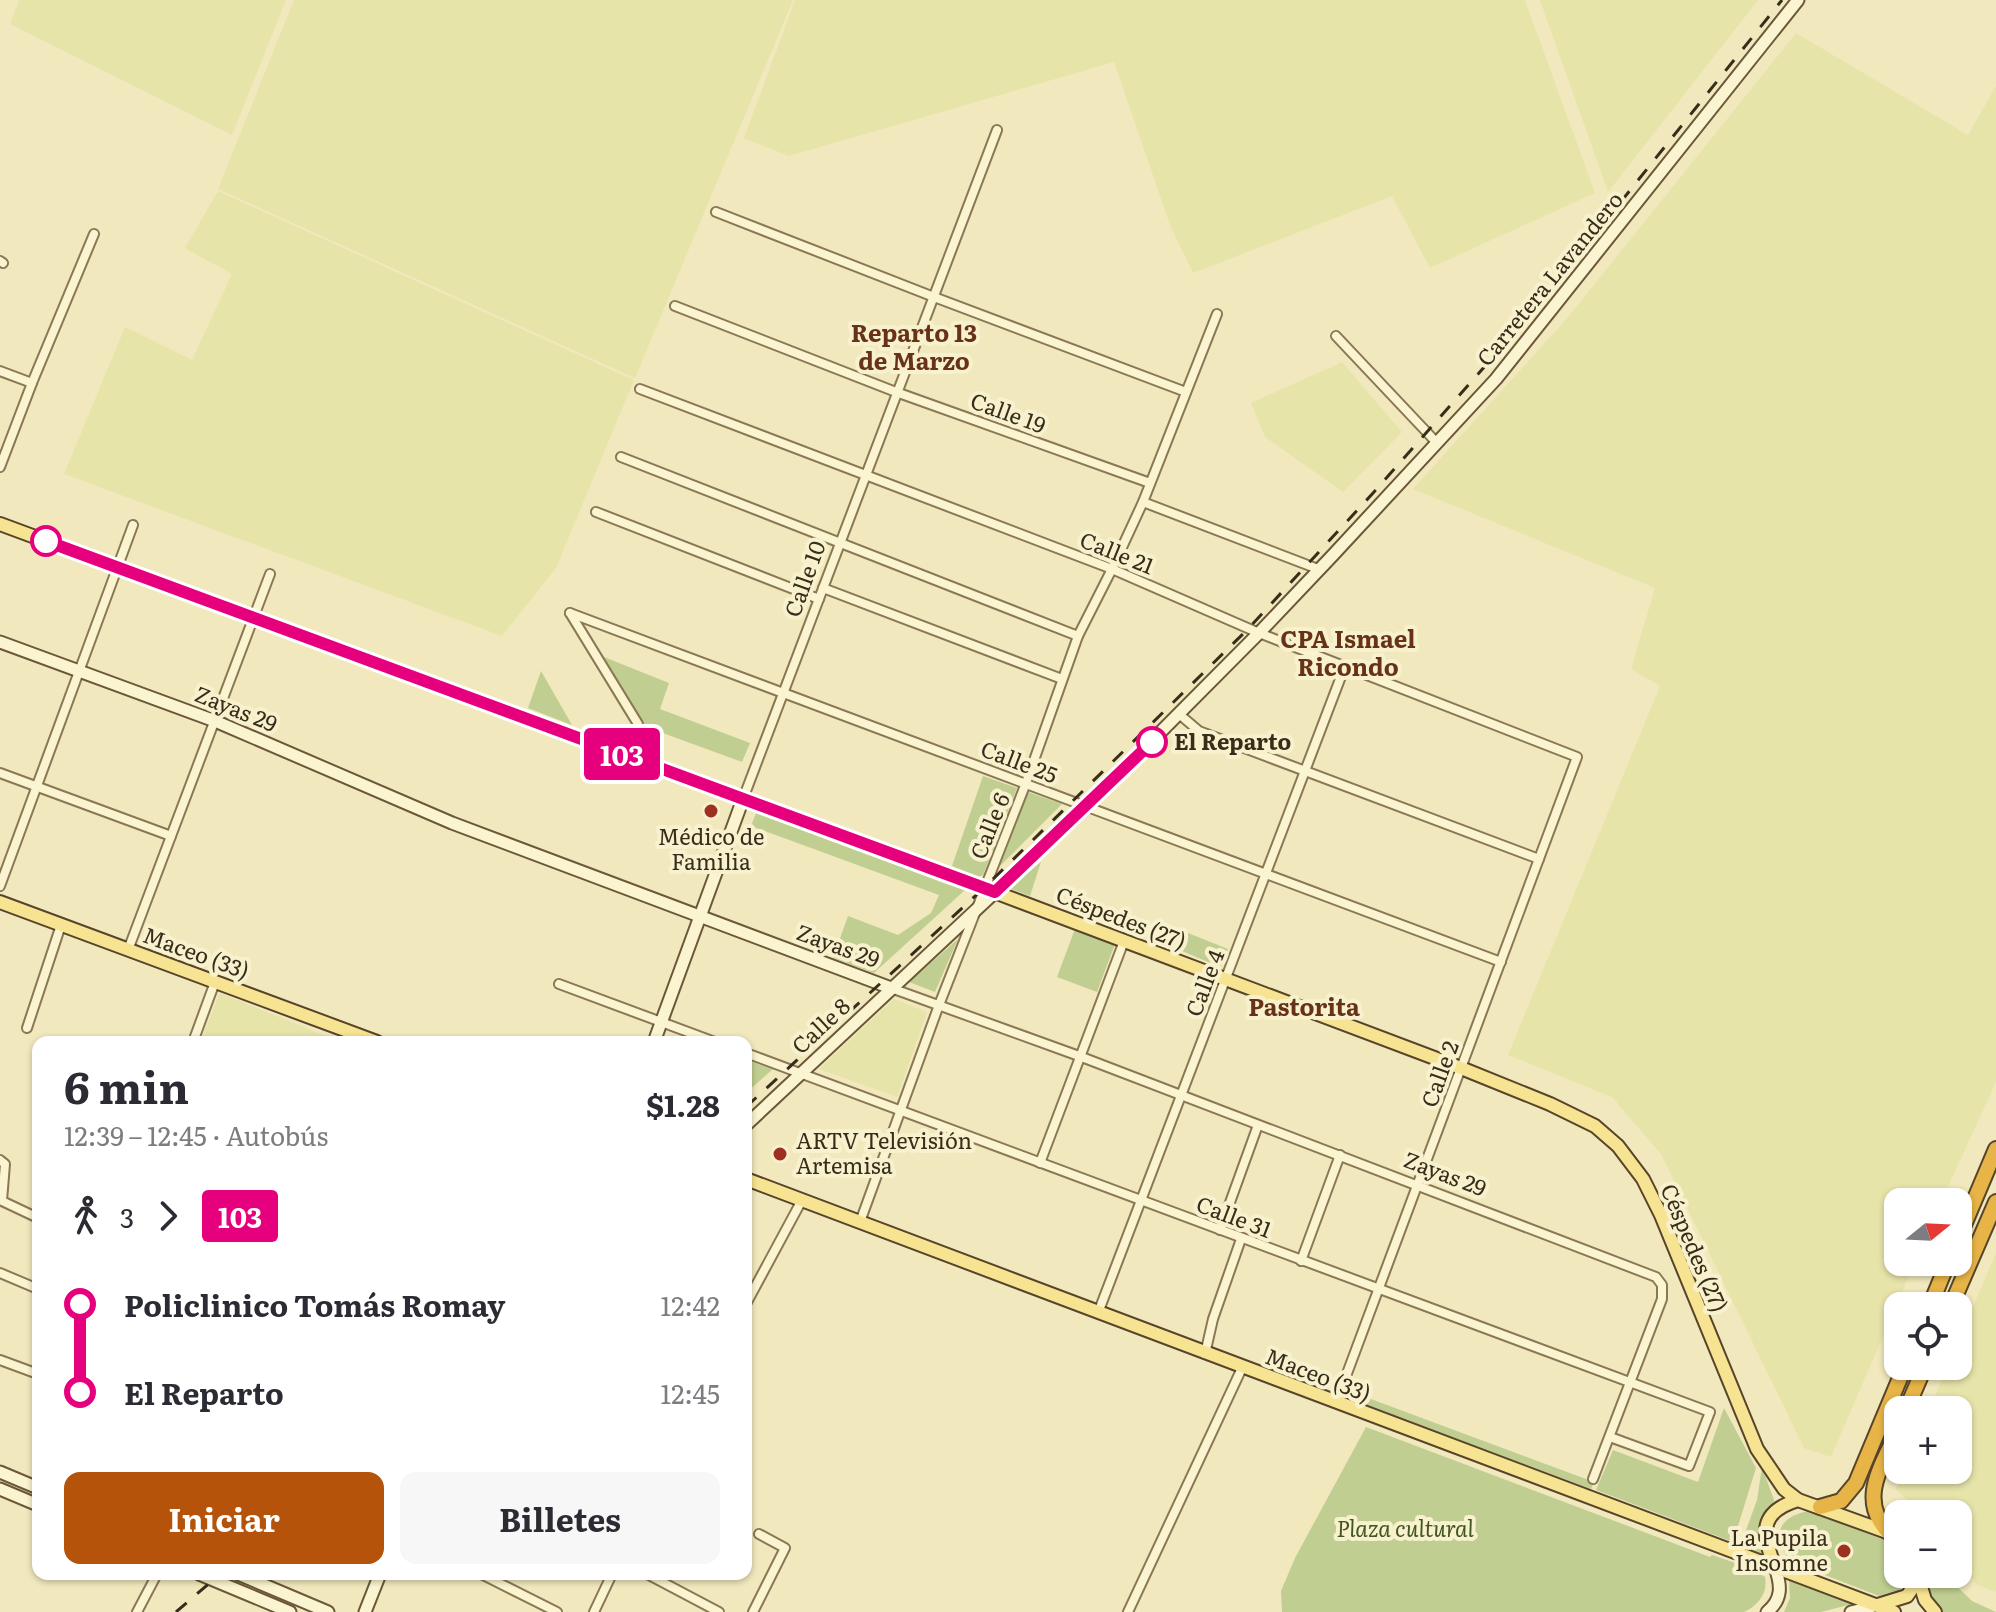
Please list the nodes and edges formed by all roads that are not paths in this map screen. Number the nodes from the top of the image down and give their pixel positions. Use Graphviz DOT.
graph roads {
  1 [pos="1798,0"];
  2 [pos="997,130"];
  3 [pos="716,212"];
  4 [pos="94,234"];
  5 [pos="934,297"];
  6 [pos="675,306"];
  7 [pos="1217,314"];
  8 [pos="1336,336"];
  9 [pos="0,371"];
  10 [pos="32,383"];
  11 [pos="640,389"];
  12 [pos="896,392"];
  13 [pos="1186,392"];
  14 [pos="1437,443"];
  15 [pos="621,457"];
  16 [pos="0,467"];
  17 [pos="865,474"];
  18 [pos="1150,483"];
  19 [pos="1143,502"];
  20 [pos="596,512"];
  21 [pos="0,524"];
  22 [pos="133,525"];
  23 [pos="840,543"];
  24 [pos="119,568"];
  25 [pos="1112,569"];
  26 [pos="1318,569"];
  27 [pos="270,574"];
  28 [pos="823,588"];
  29 [pos="819,599"];
  30 [pos="254,618"];
  31 [pos="1259,633"];
  32 [pos="1078,636"];
  33 [pos="0,642"];
  34 [pos="1345,666"];
  35 [pos="80,672"];
  36 [pos="1062,679"];
  37 [pos="783,694"];
  38 [pos="1179,714"];
  39 [pos="215,721"];
  40 [pos="627,756"];
  41 [pos="1577,757"];
  42 [pos="1305,772"];
  43 [pos="0,773"];
  44 [pos="1026,783"];
  45 [pos="37,787"];
  46 [pos="743,799"];
  47 [pos="1085,808"];
  48 [pos="171,836"];
  49 [pos="1539,859"];
  50 [pos="1266,875"];
  51 [pos="0,886"];
  52 [pos="989,890"];
  53 [pos="0,902"];
  54 [pos="977,909"];
  55 [pos="700,916"];
  56 [pos="61,925"];
  57 [pos="1124,941"];
  58 [pos="128,950"];
  59 [pos="1501,962"];
  60 [pos="1226,979"];
  61 [pos="215,982"];
  62 [pos="559,984"];
  63 [pos="891,988"];
  64 [pos="939,1005"];
  65 [pos="661,1023"];
  66 [pos="27,1028"];
  67 [pos="195,1036"];
  68 [pos="351,1036"];
  69 [pos="656,1036"];
  70 [pos="698,1036"];
  71 [pos="752,1055"];
  72 [pos="1079,1056"];
  73 [pos="1461,1068"];
  74 [pos="802,1072"];
  75 [pos="1181,1095"];
  76 [pos="902,1111"];
  77 [pos="752,1119"];
  78 [pos="1258,1125"];
  79 [pos="1996,1149"];
  80 [pos="1340,1155"];
  81 [pos="0,1160"];
  82 [pos="1040,1163"];
  83 [pos="752,1181"];
  84 [pos="1417,1185"];
  85 [pos="802,1200"];
  86 [pos="1141,1201"];
  87 [pos="1996,1202"];
  88 [pos="1972,1206"];
  89 [pos="32,1215"];
  90 [pos="860,1222"];
  91 [pos="1220,1230"];
  92 [pos="1241,1239"];
  93 [pos="1301,1261"];
  94 [pos="0,1273"];
  95 [pos="32,1286"];
  96 [pos="1378,1290"];
  97 [pos="1957,1292"];
  98 [pos="752,1293"];
  99 [pos="1098,1313"];
  100 [pos="1205,1354"];
  101 [pos="0,1360"];
  102 [pos="1242,1368"];
  103 [pos="32,1372"];
  104 [pos="1899,1380"];
  105 [pos="1631,1384"];
  106 [pos="1336,1403"];
  107 [pos="1610,1437"];
  108 [pos="1884,1465"];
  109 [pos="0,1472"];
  110 [pos="1593,1479"];
  111 [pos="32,1485"];
  112 [pos="0,1489"];
  113 [pos="1798,1500"];
  114 [pos="32,1502"];
  115 [pos="1820,1507"];
  116 [pos="1884,1524"];
  117 [pos="1884,1531"];
  118 [pos="759,1534"];
  119 [pos="1775,1567"];
  120 [pos="154,1580"];
  121 [pos="213,1580"];
  122 [pos="252,1580"];
  123 [pos="378,1580"];
  124 [pos="493,1580"];
  125 [pos="609,1580"];
  126 [pos="658,1580"];
  127 [pos="1912,1588"];
  128 [pos="1921,1588"];
  129 [pos="1878,1605"];
  130 [pos="137,1612"];
  131 [pos="290,1612"];
  132 [pos="328,1612"];
  133 [pos="365,1612"];
  134 [pos="557,1612"];
  135 [pos="594,1612"];
  136 [pos="719,1612"];
  137 [pos="753,1612"];
  138 [pos="1128,1612"];
  139 [pos="1767,1612"];
  140 [pos="1851,1612"];
  141 [pos="1894,1612"];
  142 [pos="1935,1612"];
  1 -- 14 [label="street, Carretera Lavandero"];
  2 -- 5 [label="street, Calle 10"];
  3 -- 5 [label="street"];
  4 -- 10 [label="street"];
  5 -- 12 [label="street, Calle 10"];
  5 -- 13 [label="street"];
  6 -- 12 [label="street, Calle 19"];
  7 -- 13 [label="street, Calle 6"];
  8 -- 14 [label="street"];
  9 -- 10 [label="street"];
  10 -- 16 [label="street"];
  11 -- 17 [label="street, Calle 21"];
  12 -- 17 [label="street, Calle 10"];
  12 -- 18 [label="street, Calle 19"];
  13 -- 18 [label="street, Calle 6"];
  14 -- 26 [label="street, Carretera Lavandero"];
  15 -- 23 [label="street"];
  17 -- 23 [label="street, Calle 10"];
  17 -- 25 [label="street, Calle 21"];
  18 -- 19 [label="street, Calle 6"];
  19 -- 25 [label="street, Calle 6"];
  19 -- 26 [label="street"];
  20 -- 29 [label="street"];
  21 -- 24 [label="main road, Céspedes (27)"];
  22 -- 24 [label="street"];
  23 -- 28 [label="street, Calle 10"];
  23 -- 32 [label="street"];
  24 -- 30 [label="main road, Céspedes (27)"];
  24 -- 35 [label="street"];
  25 -- 31 [label="street, Calle 21"];
  25 -- 32 [label="street, Calle 6"];
  26 -- 31 [label="street, Carretera Lavandero"];
  27 -- 30 [label="street"];
  28 -- 29 [label="street, Calle 10"];
  28 -- 36 [label="street"];
  29 -- 37 [label="street, Calle 10"];
  30 -- 39 [label="street"];
  30 -- 40 [label="main road, Céspedes (27)"];
  31 -- 34 [label="street, Calle 21"];
  31 -- 38 [label="street, Carretera Lavandero"];
  32 -- 36 [label="street, Calle 6"];
  33 -- 35 [label="street, Zayas 29"];
  34 -- 41 [label="street, Calle 21"];
  34 -- 42 [label="street, Calle 4"];
  35 -- 39 [label="street, Zayas 29"];
  35 -- 45 [label="street"];
  36 -- 44 [label="street, Calle 6"];
  37 -- 40 [label="street, Calle 25"];
  37 -- 44 [label="street, Calle 25"];
  37 -- 46 [label="street, Calle 10"];
  38 -- 42 [label="street"];
  38 -- 47 [label="street, Calle 8"];
  39 -- 48 [label="street"];
  39 -- 55 [label="street, Zayas 29"];
  40 -- 46 [label="main road, Céspedes (27)"];
  41 -- 49 [label="street, Calle 2"];
  42 -- 49 [label="street"];
  42 -- 50 [label="street, Calle 4"];
  43 -- 45 [label="street"];
  44 -- 47 [label="street, Calle 25"];
  44 -- 52 [label="street, Calle 6"];
  45 -- 48 [label="street"];
  45 -- 51 [label="street"];
  46 -- 52 [label="main road, Céspedes (27)"];
  46 -- 55 [label="street, Calle 10"];
  47 -- 50 [label="street, Calle 25"];
  47 -- 52 [label="street, Calle 8"];
  48 -- 58 [label="street"];
  49 -- 59 [label="street, Calle 2"];
  50 -- 59 [label="street, Calle 25"];
  50 -- 60 [label="street, Calle 4"];
  52 -- 54 [label="street, Calle 8"];
  52 -- 57 [label="main road, Céspedes (27)"];
  53 -- 56 [label="main road, Maceo (33)"];
  54 -- 63 [label="street, Calle 8"];
  54 -- 64 [label="street"];
  55 -- 63 [label="street, Zayas 29"];
  55 -- 65 [label="street, Calle 10"];
  56 -- 58 [label="main road, Maceo (33)"];
  56 -- 66 [label="street"];
  57 -- 60 [label="main road, Céspedes (27)"];
  57 -- 72 [label="street"];
  58 -- 61 [label="main road, Maceo (33)"];
  59 -- 73 [label="street, Calle 2"];
  60 -- 73 [label="main road, Céspedes (27)"];
  60 -- 75 [label="street, Calle 4"];
  61 -- 67 [label="street"];
  61 -- 68 [label="main road, Maceo (33)"];
  62 -- 65 [label="street"];
  63 -- 64 [label="street, Zayas 29"];
  63 -- 74 [label="street, Calle 8"];
  64 -- 72 [label="street, Zayas 29"];
  64 -- 76 [label="street"];
  65 -- 69 [label="street, Calle 10"];
  65 -- 70 [label="street"];
  71 -- 74 [label="street, Calle 31"];
  72 -- 75 [label="street, Zayas 29"];
  72 -- 82 [label="street"];
  73 -- 84 [label="street, Calle 2"];
  73 -- 113 [label="main road, Céspedes (27)"];
  74 -- 76 [label="street, Calle 31"];
  74 -- 77 [label="street, Calle 8"];
  75 -- 78 [label="street, Zayas 29"];
  75 -- 86 [label="street, Calle 4"];
  76 -- 82 [label="street, Calle 31"];
  76 -- 90 [label="street"];
  78 -- 80 [label="street, Zayas 29"];
  78 -- 91 [label="street"];
  79 -- 88 [label="highway"];
  80 -- 84 [label="street, Zayas 29"];
  80 -- 93 [label="street"];
  81 -- 89 [label="street"];
  82 -- 86 [label="street, Calle 31"];
  83 -- 85 [label="main road, Maceo (33)"];
  84 -- 96 [label="street, Calle 2"];
  84 -- 105 [label="street, Zayas 29"];
  85 -- 90 [label="main road, Maceo (33)"];
  85 -- 98 [label="street"];
  86 -- 91 [label="street, Calle 31"];
  86 -- 99 [label="street, Calle 4"];
  87 -- 97 [label="highway"];
  90 -- 99 [label="main road, Maceo (33)"];
  91 -- 92 [label="street, Calle 31"];
  92 -- 93 [label="street, Calle 31"];
  92 -- 100 [label="street"];
  93 -- 96 [label="street, Calle 31"];
  94 -- 95 [label="street"];
  96 -- 105 [label="street, Calle 31"];
  96 -- 106 [label="street, Calle 2"];
  99 -- 100 [label="main road, Maceo (33)"];
  100 -- 102 [label="main road, Maceo (33)"];
  101 -- 103 [label="street"];
  102 -- 106 [label="main road, Maceo (33)"];
  102 -- 138 [label="street"];
  104 -- 115 [label="highway"];
  105 -- 107 [label="street"];
  105 -- 107 [label="street, Calle 31"];
  106 -- 119 [label="main road, Maceo (33)"];
  107 -- 110 [label="street"];
  108 -- 116 [label="highway"];
  109 -- 111 [label="street"];
  112 -- 114 [label="street"];
  113 -- 115 [label="main road"];
  113 -- 119 [label="main road"];
  115 -- 117 [label="main road"];
  118 -- 137 [label="street"];
  119 -- 129 [label="main road, Maceo (33)"];
  119 -- 139 [label="street"];
  120 -- 130 [label="street"];
  121 -- 131 [label="street"];
  122 -- 132 [label="street"];
  123 -- 133 [label="street"];
  124 -- 134 [label="street"];
  125 -- 135 [label="street"];
  126 -- 136 [label="street"];
  127 -- 129 [label="main road"];
  128 -- 142 [label="main road"];
  129 -- 140 [label="street"];
  129 -- 141 [label="main road, Maceo (33)"];
}
